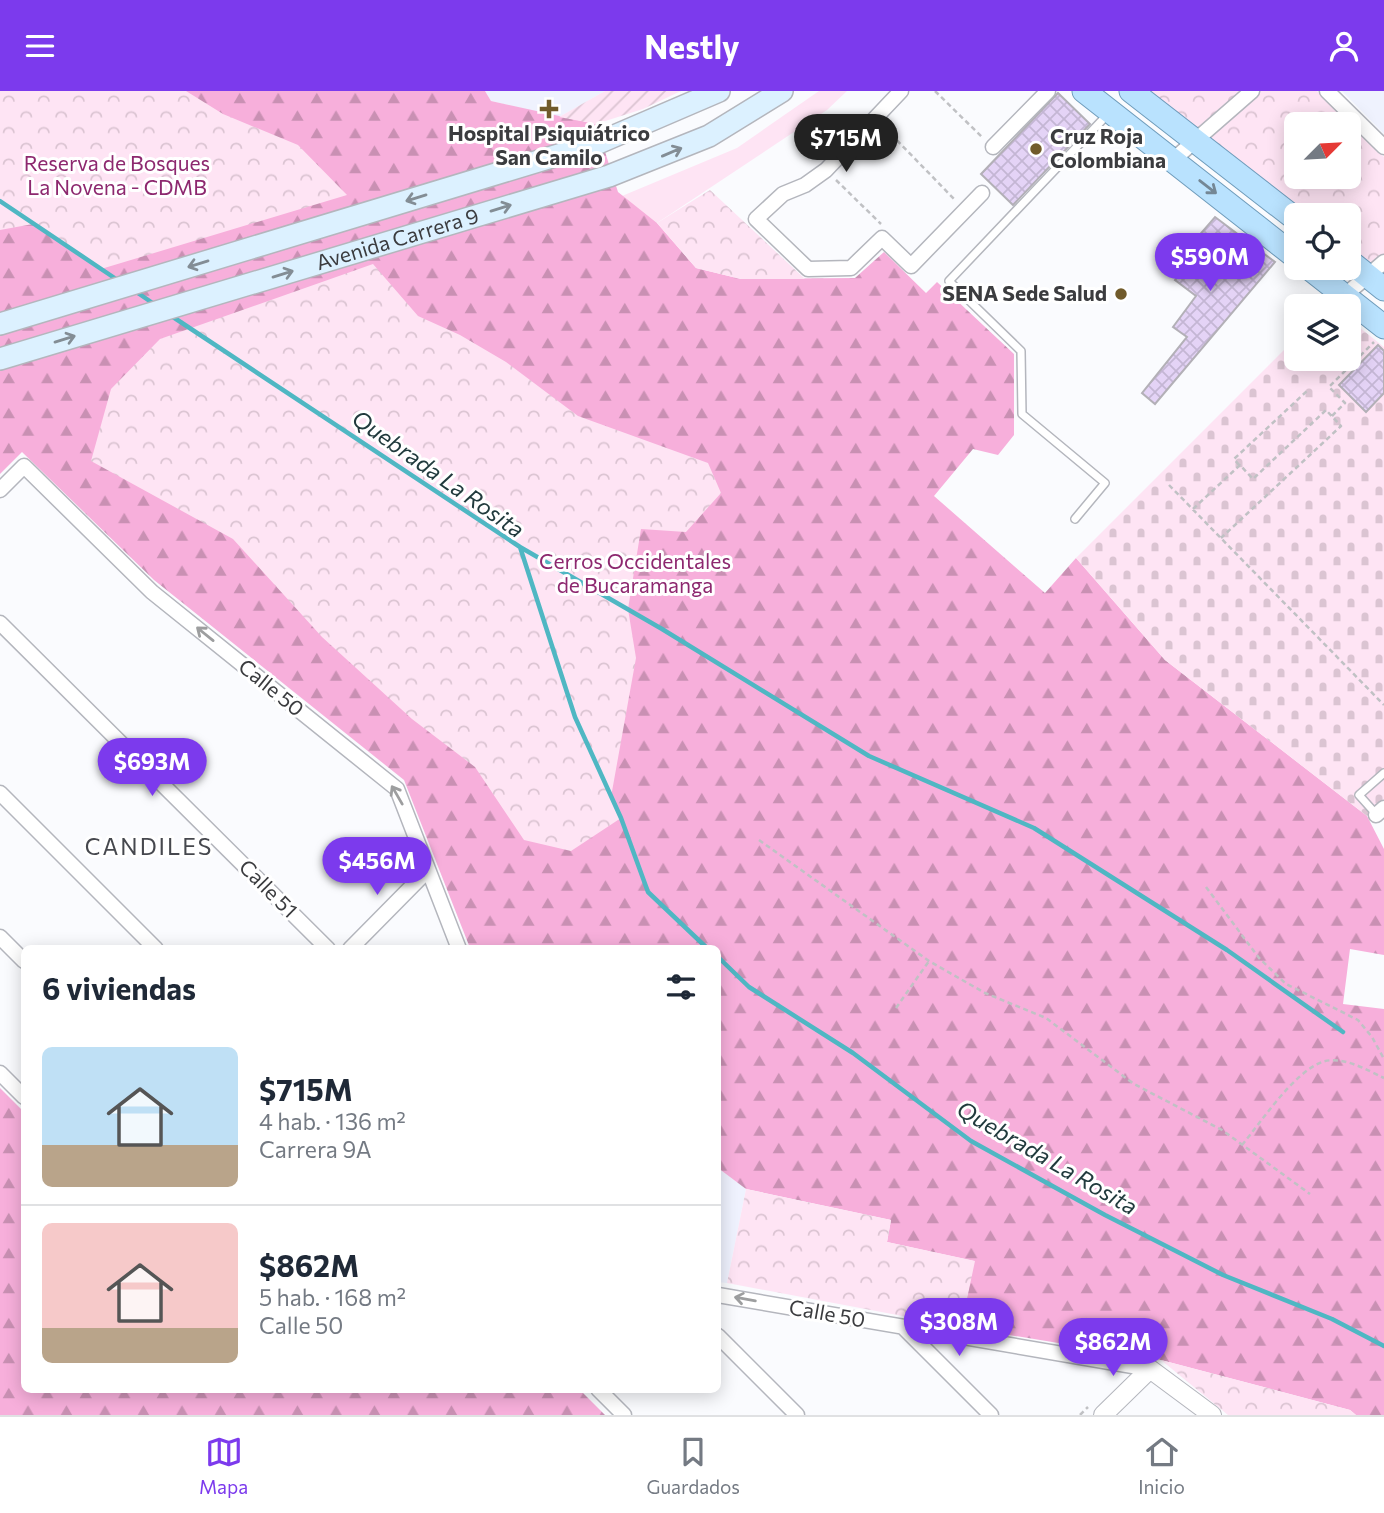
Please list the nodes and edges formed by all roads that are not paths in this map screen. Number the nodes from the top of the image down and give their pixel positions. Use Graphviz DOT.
graph roads {
  1 [pos="719,91"];
  2 [pos="782,91"];
  3 [pos="901,91"];
  4 [pos="1048,91"];
  5 [pos="1084,91"];
  6 [pos="1252,91"];
  7 [pos="1327,91"];
  8 [pos="1135,92"];
  9 [pos="1113,113"];
  10 [pos="1195,141"];
  11 [pos="993,147"];
  12 [pos="1384,147"];
  13 [pos="1173,160"];
  14 [pos="982,193"];
  15 [pos="1284,210"];
  16 [pos="1284,248"];
  17 [pos="1361,267"];
  18 [pos="1379,276"];
  19 [pos="1324,280"];
  20 [pos="1342,294"];
  21 [pos="1348,294"];
  22 [pos="1361,312"];
  23 [pos="0,324"];
  24 [pos="1382,332"];
  25 [pos="0,359"];
  26 [pos="0,491"];
  27 [pos="1075,519"];
  28 [pos="0,622"];
  29 [pos="1384,773"];
  30 [pos="0,793"];
  31 [pos="1380,811"];
  32 [pos="428,870"];
  33 [pos="0,937"];
  34 [pos="152,945"];
  35 [pos="324,945"];
  36 [pos="354,945"];
  37 [pos="457,945"];
  38 [pos="21,958"];
  39 [pos="0,1073"];
  40 [pos="21,1094"];
  41 [pos="721,1296"];
  42 [pos="903,1327"];
  43 [pos="721,1339"];
  44 [pos="1150,1369"];
  45 [pos="602,1393"];
  46 [pos="624,1415"];
  47 [pos="797,1415"];
  48 [pos="991,1415"];
  49 [pos="1103,1415"];
  50 [pos="1213,1415"];
  1 -- 23 [label="main road, Avenida Carrera 9, one-way"];
  25 -- 2 [label="main road, Avenida Carrera 9, one-way"];
  3 -- 14 [label="street"];
  4 -- 11 [label="street"];
  5 -- 9 [label="main road"];
  6 -- 10 [label="street"];
  7 -- 12 [label="street"];
  8 -- 9 [label="street"];
  8 -- 10 [label="main road"];
  9 -- 13 [label="main road"];
  9 -- 27 [label="lane"];
  10 -- 13 [label="street"];
  10 -- 15 [label="main road"];
  13 -- 16 [label="main road, one-way"];
  17 -- 18 [label="main road"];
  18 -- 21 [label="street"];
  19 -- 20 [label="main road"];
  22 -- 24 [label="main road"];
  32 -- 26 [label="street, Calle 50, one-way"];
  28 -- 35 [label="street, Calle 51"];
  29 -- 31 [label="lane"];
  30 -- 34 [label="street"];
  32 -- 36 [label="street"];
  32 -- 37 [label="street, Calle 50"];
  33 -- 38 [label="street"];
  39 -- 40 [label="street"];
  42 -- 41 [label="street, Calle 50, one-way"];
  42 -- 44 [label="street, Calle 50"];
  42 -- 48 [label="street"];
  43 -- 47 [label="street"];
  44 -- 49 [label="street"];
  44 -- 50 [label="street, Calle 50"];
  45 -- 46 [label="street"];
}
